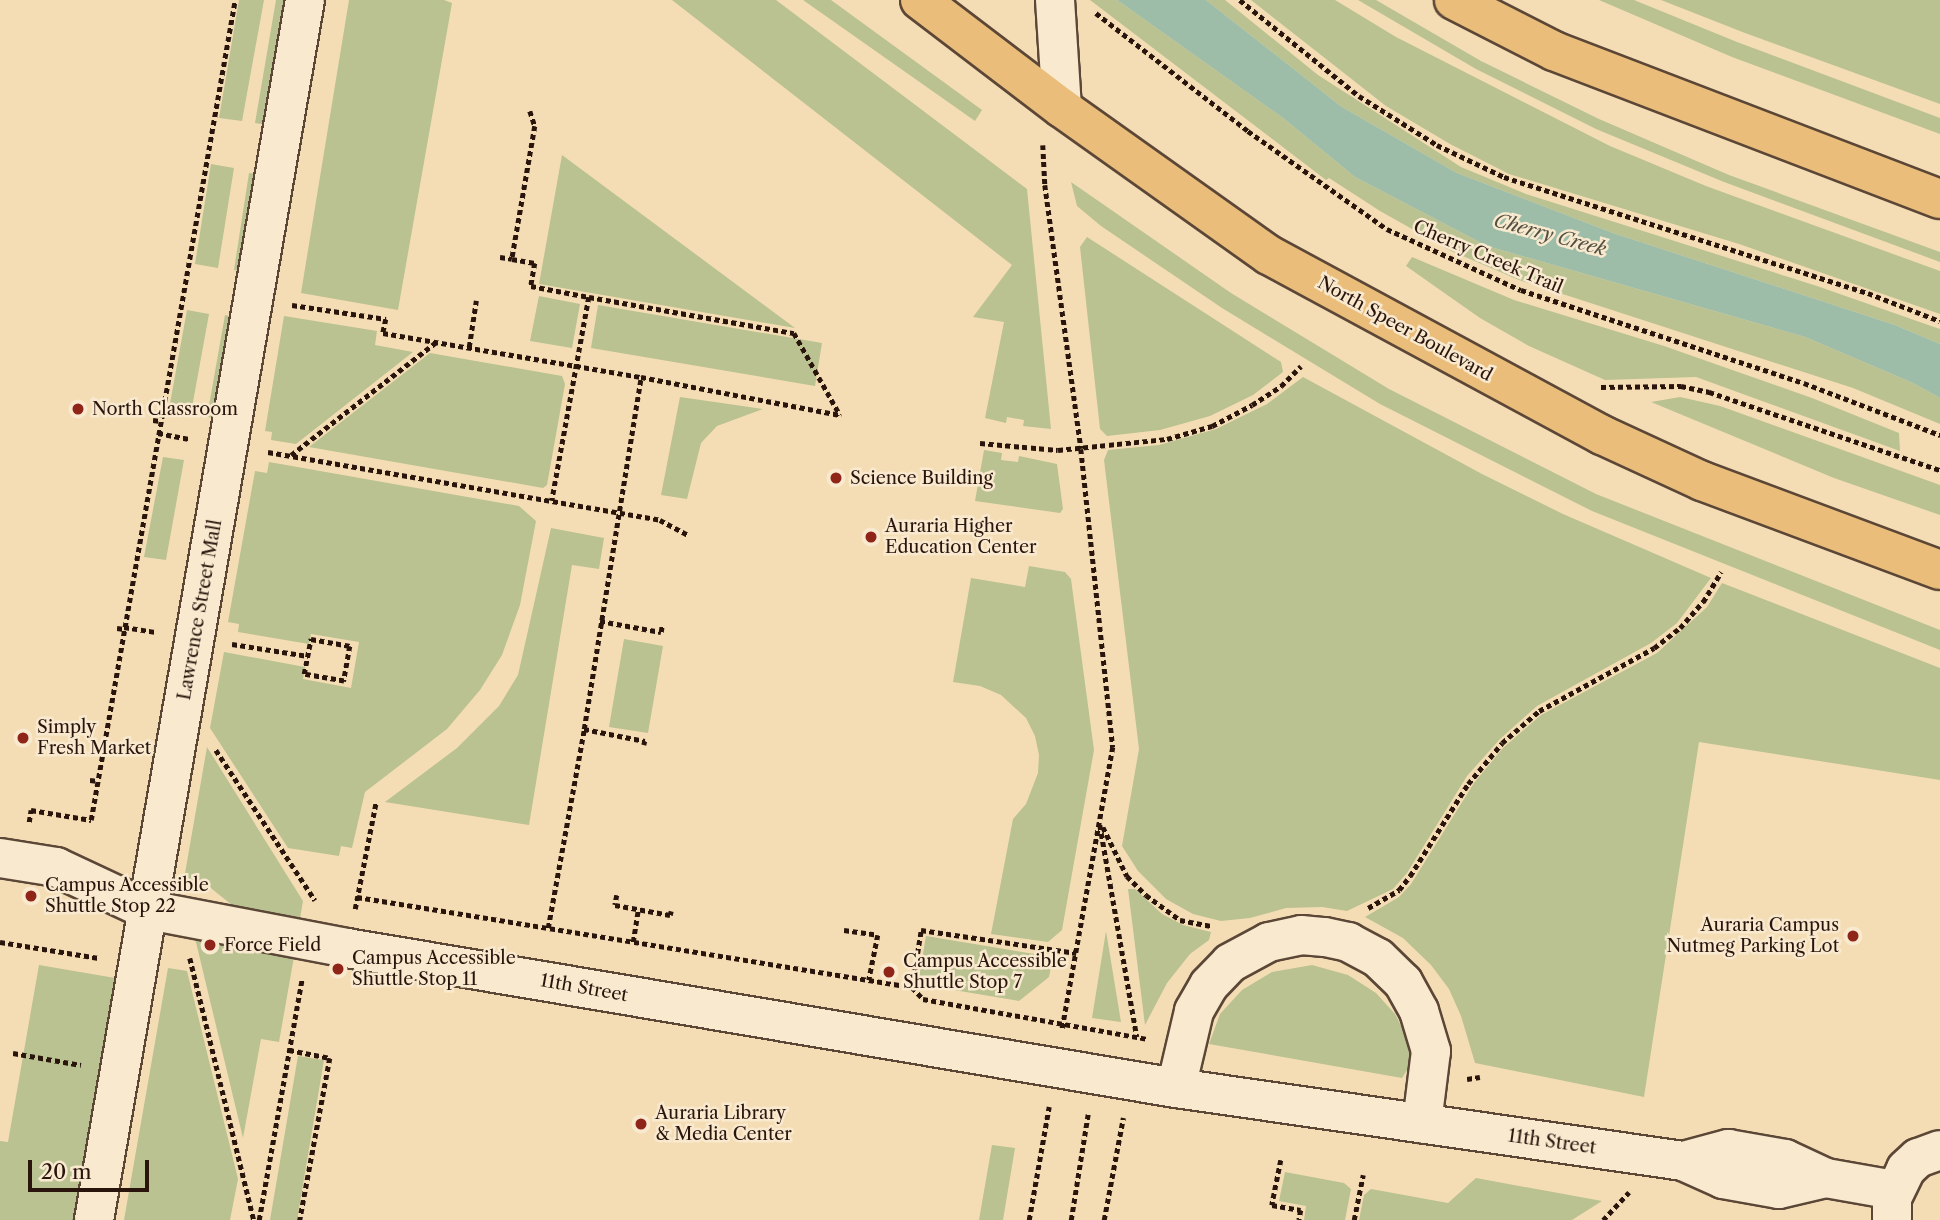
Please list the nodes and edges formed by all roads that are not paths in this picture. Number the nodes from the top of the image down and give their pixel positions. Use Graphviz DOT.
graph roads {
  1 [pos="305,0"];
  2 [pos="920,0"];
  3 [pos="1454,0"];
  4 [pos="1067,14"];
  5 [pos="1062,108"];
  6 [pos="1940,199"];
  7 [pos="1940,570"];
  8 [pos="26,862"];
  9 [pos="164,913"];
  10 [pos="1176,1088"];
  11 [pos="1422,1123"];
  12 [pos="1938,1140"];
  13 [pos="1893,1205"];
  14 [pos="94,1220"];
  1 -- 9 [label="street, Lawrence Street Mall"];
  2 -- 5 [label="main road, North Speer Boulevard"];
  3 -- 6 [label="main road"];
  4 -- 5 [label="street"];
  5 -- 7 [label="main road, North Speer Boulevard"];
  8 -- 9 [label="street, 11th Street"];
  9 -- 10 [label="street, 11th Street"];
  9 -- 14 [label="street, Lawrence Street Mall"];
  10 -- 11 [label="street, 11th Street"];
  10 -- 11 [label="street"];
  11 -- 13 [label="street, 11th Street"];
  12 -- 13 [label="street"];
}
